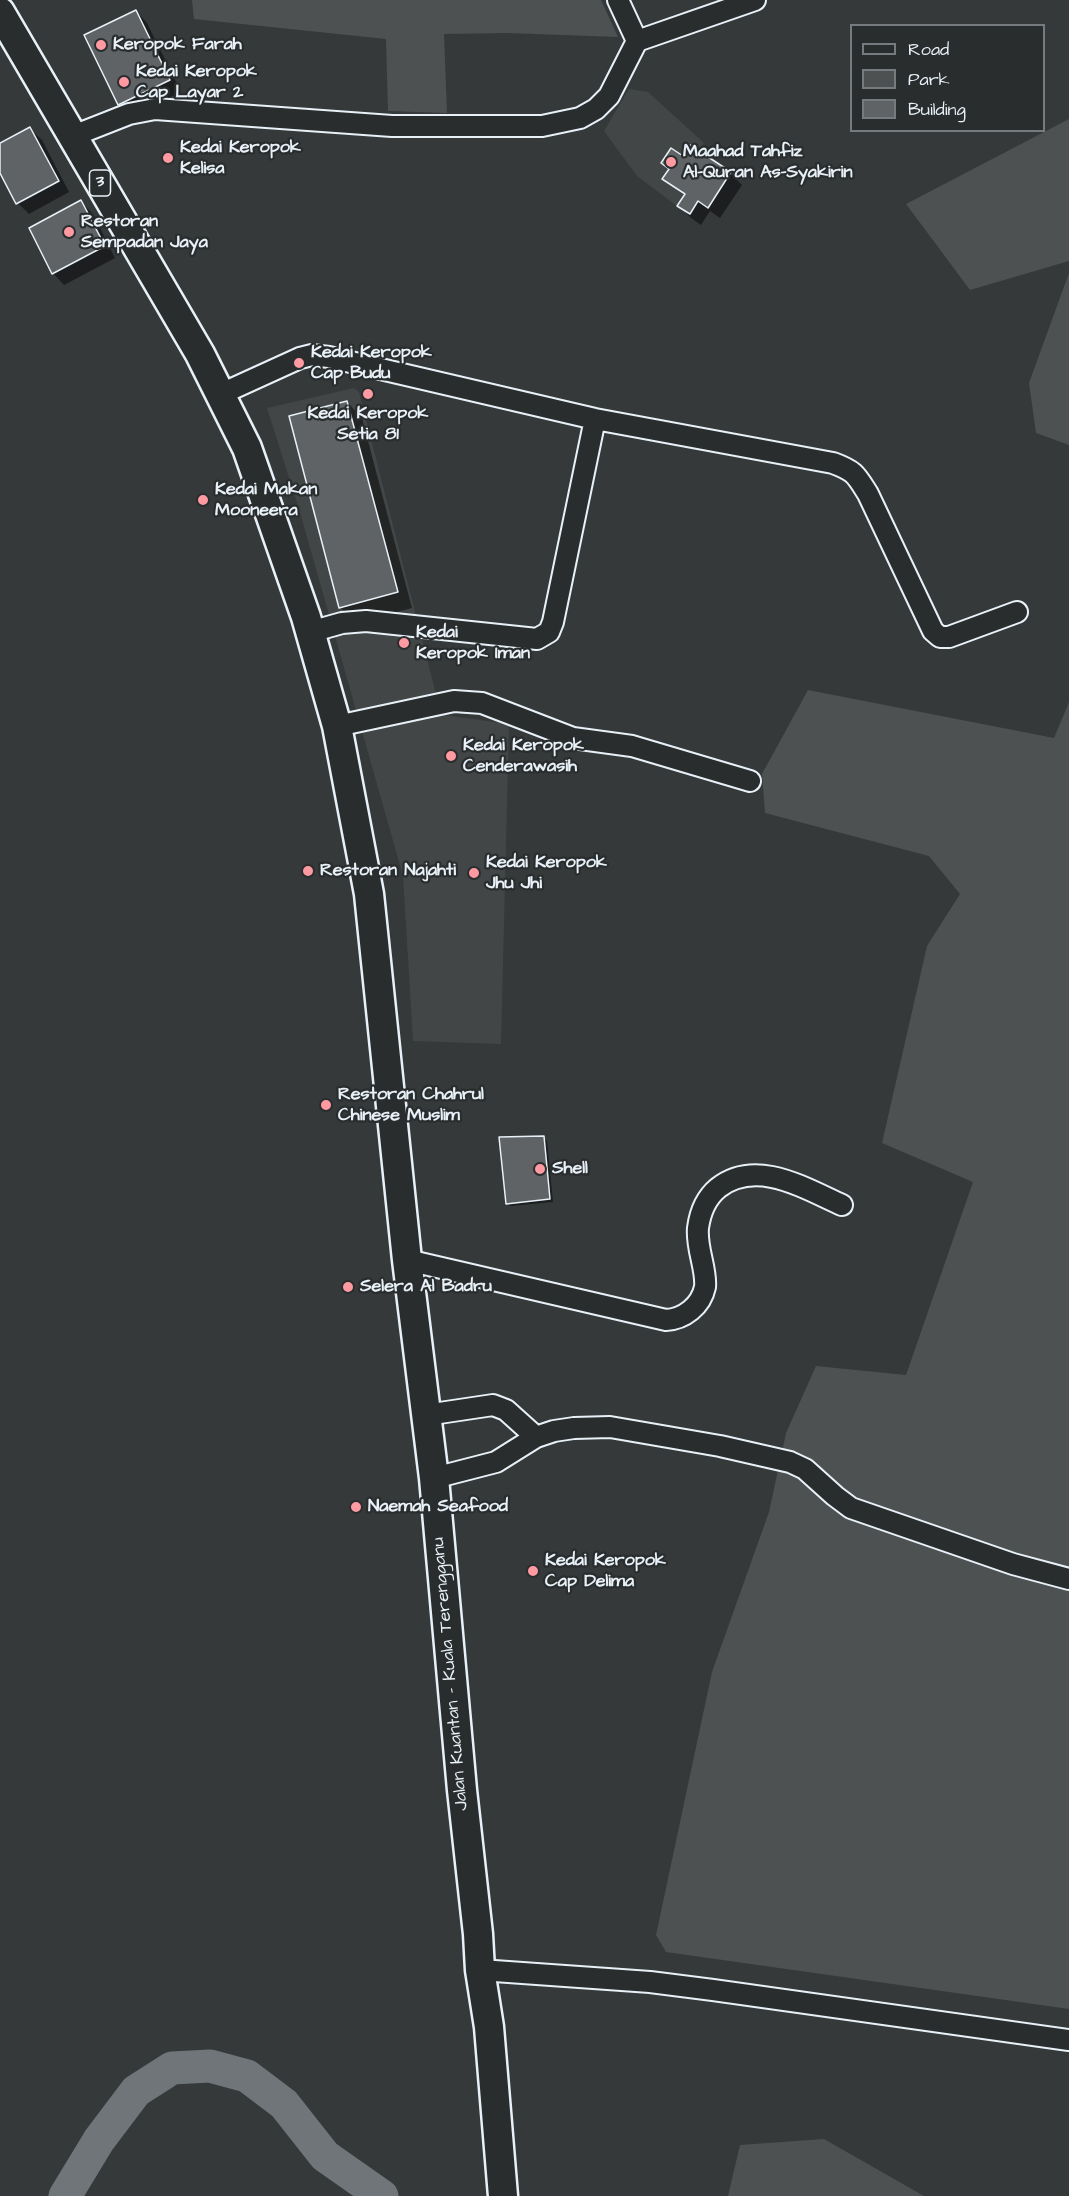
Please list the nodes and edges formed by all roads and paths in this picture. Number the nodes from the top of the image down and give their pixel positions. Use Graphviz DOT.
graph roads {
  1 [pos="618,0"];
  2 [pos="755,0"];
  3 [pos="0,12"];
  4 [pos="637,41"];
  5 [pos="73,136"];
  6 [pos="221,394"];
  7 [pos="595,419"];
  8 [pos="1017,612"];
  9 [pos="310,632"];
  10 [pos="337,726"];
  11 [pos="750,781"];
  12 [pos="842,1205"];
  13 [pos="407,1260"];
  14 [pos="426,1415"];
  15 [pos="536,1437"];
  16 [pos="434,1478"];
  17 [pos="1069,1579"];
  18 [pos="480,1970"];
  19 [pos="1069,2040"];
  20 [pos="503,2196"];
  1 -- 4 [label="street"];
  2 -- 4 [label="street"];
  3 -- 5 [label="highway, Jalan Kuantan - Kuala Terengganu / 3"];
  4 -- 5 [label="street"];
  5 -- 6 [label="highway, Jalan Kuantan - Kuala Terengganu / 3"];
  6 -- 7 [label="street"];
  6 -- 9 [label="highway, Jalan Kuantan - Kuala Terengganu / 3"];
  7 -- 8 [label="street"];
  7 -- 9 [label="street"];
  9 -- 10 [label="highway, Jalan Kuantan - Kuala Terengganu / 3"];
  10 -- 11 [label="street"];
  10 -- 13 [label="highway, Jalan Kuantan - Kuala Terengganu / 3"];
  12 -- 13 [label="street"];
  13 -- 14 [label="highway, Jalan Kuantan - Kuala Terengganu / 3"];
  14 -- 15 [label="street"];
  14 -- 16 [label="highway, Jalan Kuantan - Kuala Terengganu / 3"];
  15 -- 16 [label="street"];
  15 -- 17 [label="street"];
  16 -- 18 [label="highway, Jalan Kuantan - Kuala Terengganu / 3"];
  18 -- 19 [label="street"];
  18 -- 20 [label="highway, Jalan Kuantan - Kuala Terengganu / 3"];
}
